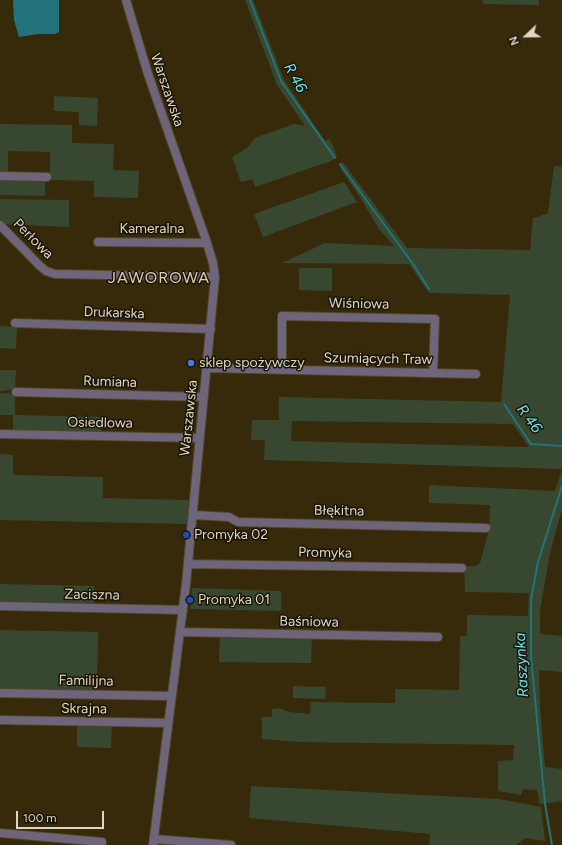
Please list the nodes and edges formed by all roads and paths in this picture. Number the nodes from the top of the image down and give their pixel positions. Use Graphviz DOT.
graph roads {
  1 [pos="126,0"];
  2 [pos="0,176"];
  3 [pos="47,177"];
  4 [pos="0,225"];
  5 [pos="98,242"];
  6 [pos="207,243"];
  7 [pos="216,276"];
  8 [pos="15,323"];
  9 [pos="211,329"];
  10 [pos="207,368"];
  11 [pos="282,370"];
  12 [pos="433,373"];
  13 [pos="476,374"];
  14 [pos="16,392"];
  15 [pos="204,398"];
  16 [pos="0,434"];
  17 [pos="200,438"];
  18 [pos="193,515"];
  19 [pos="486,528"];
  20 [pos="188,564"];
  21 [pos="462,568"];
  22 [pos="0,606"];
  23 [pos="183,610"];
  24 [pos="180,632"];
  25 [pos="438,637"];
  26 [pos="0,693"];
  27 [pos="171,696"];
  28 [pos="0,720"];
  29 [pos="168,723"];
  30 [pos="0,833"];
  31 [pos="102,842"];
  32 [pos="153,842"];
  33 [pos="231,845"];
  1 -- 6 [label="street, Warszawska"];
  2 -- 3 [label="street"];
  4 -- 7 [label="street, Perłowa"];
  5 -- 6 [label="street, Kameralna"];
  6 -- 7 [label="street, Warszawska"];
  7 -- 9 [label="street, Warszawska"];
  8 -- 9 [label="street, Drukarska"];
  9 -- 10 [label="street, Warszawska"];
  10 -- 11 [label="street, Szumiących Traw"];
  10 -- 15 [label="street, Warszawska"];
  11 -- 12 [label="street, Szumiących Traw"];
  11 -- 12 [label="street, Wiśniowa"];
  12 -- 13 [label="street, Szumiących Traw"];
  14 -- 15 [label="street, Rumiana"];
  15 -- 17 [label="street, Warszawska"];
  16 -- 17 [label="street, Osiedlowa"];
  17 -- 18 [label="street, Warszawska"];
  18 -- 19 [label="street, Błękitna"];
  18 -- 20 [label="street, Warszawska"];
  20 -- 21 [label="street, Promyka"];
  20 -- 23 [label="street, Warszawska"];
  22 -- 23 [label="street, Zaciszna"];
  23 -- 24 [label="street, Warszawska"];
  24 -- 25 [label="street, Baśniowa"];
  24 -- 27 [label="street, Warszawska"];
  26 -- 27 [label="street, Familijna"];
  27 -- 29 [label="street, Warszawska"];
  28 -- 29 [label="street, Skrajna"];
  29 -- 32 [label="street, Warszawska"];
  30 -- 31 [label="street"];
  32 -- 33 [label="street"];
}
